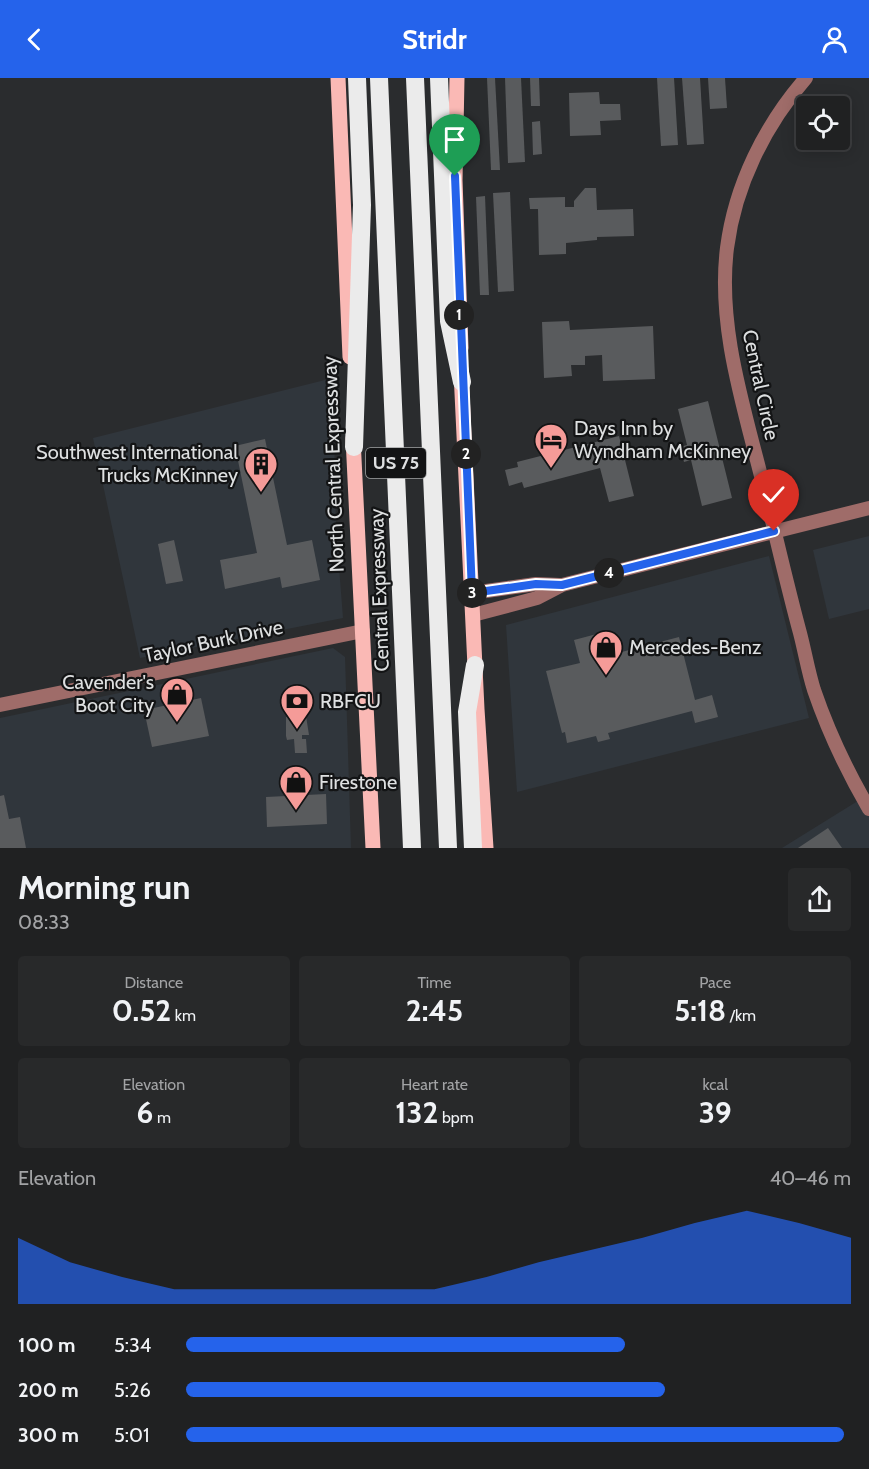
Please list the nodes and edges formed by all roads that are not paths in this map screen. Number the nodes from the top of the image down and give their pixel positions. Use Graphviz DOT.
graph roads {
  1 [pos="338,78"];
  2 [pos="357,78"];
  3 [pos="379,78"];
  4 [pos="415,78"];
  5 [pos="440,78"];
  6 [pos="457,78"];
  7 [pos="806,78"];
  8 [pos="462,382"];
  9 [pos="354,447"];
  10 [pos="869,508"];
  11 [pos="774,531"];
  12 [pos="562,585"];
  13 [pos="472,593"];
  14 [pos="473,615"];
  15 [pos="363,631"];
  16 [pos="475,665"];
  17 [pos="0,705"];
  18 [pos="869,809"];
  19 [pos="373,848"];
  20 [pos="412,848"];
  21 [pos="448,848"];
  22 [pos="473,848"];
  23 [pos="486,848"];
  1 -- 9 [label="main road, North Central Expressway"];
  2 -- 9 [label="highway"];
  3 -- 20 [label="highway, Central Expressway / US 75"];
  4 -- 21 [label="highway, US 75"];
  5 -- 8 [label="highway"];
  6 -- 8 [label="main road"];
  7 -- 11 [label="street, Central Circle"];
  8 -- 13 [label="main road"];
  9 -- 15 [label="main road, North Central Expressway"];
  10 -- 11 [label="street"];
  11 -- 12 [label="street"];
  11 -- 18 [label="street, Central Circle"];
  12 -- 13 [label="street"];
  12 -- 14 [label="street"];
  13 -- 14 [label="main road"];
  14 -- 16 [label="main road"];
  15 -- 17 [label="street, Taylor Burk Drive"];
  15 -- 19 [label="main road, North Central Expressway"];
  16 -- 22 [label="highway"];
  16 -- 23 [label="main road"];
}
